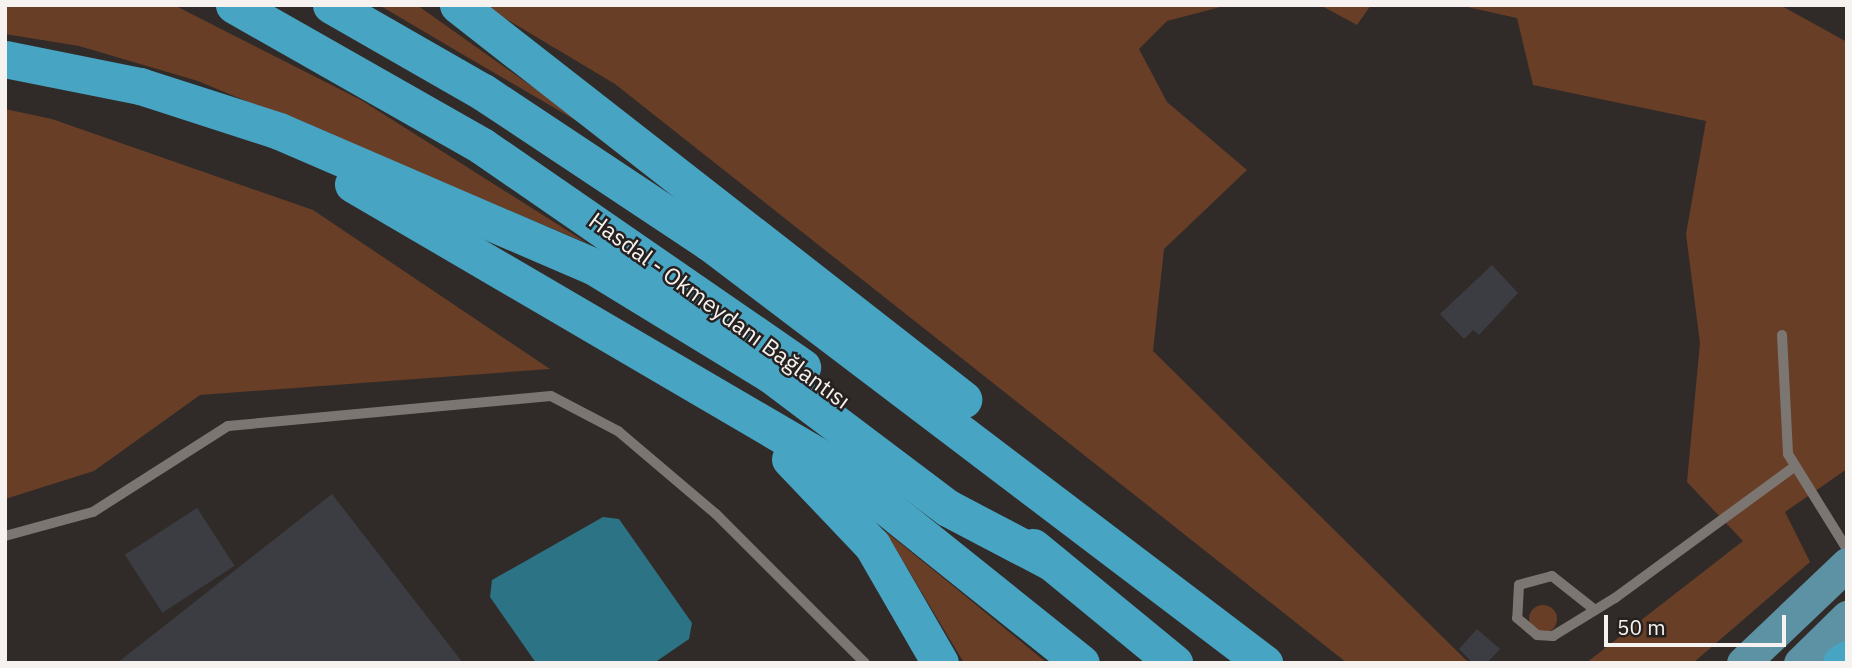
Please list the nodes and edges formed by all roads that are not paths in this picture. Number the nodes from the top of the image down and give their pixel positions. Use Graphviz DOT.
graph roads {
  1 [pos="234,5"];
  2 [pos="331,5"];
  3 [pos="458,5"];
  4 [pos="5,59"];
  5 [pos="185,99"];
  6 [pos="1782,335"];
  7 [pos="684,382"];
  8 [pos="1794,467"];
  9 [pos="5,536"];
  10 [pos="1847,549"];
  11 [pos="1051,562"];
  12 [pos="1847,564"];
  13 [pos="1152,579"];
  14 [pos="1595,610"];
  15 [pos="1847,617"];
  16 [pos="1847,659"];
  17 [pos="865,663"];
  18 [pos="940,663"];
  19 [pos="1082,663"];
  20 [pos="1174,663"];
  21 [pos="1264,663"];
  22 [pos="1743,663"];
  23 [pos="1800,663"];
  24 [pos="1840,663"];
  1 -- 11 [label="highway, Hasdal - Okmeydanı Bağlantısı"];
  2 -- 13 [label="highway, Hasdal - Okmeydanı Bağlantısı"];
  3 -- 13 [label="highway"];
  4 -- 5 [label="highway"];
  5 -- 7 [label="highway"];
  5 -- 11 [label="highway"];
  6 -- 8 [label="lane"];
  7 -- 18 [label="highway"];
  7 -- 19 [label="highway"];
  8 -- 10 [label="lane"];
  8 -- 14 [label="lane"];
  9 -- 17 [label="lane"];
  11 -- 20 [label="highway, Hasdal - Okmeydanı Bağlantısı"];
  12 -- 22 [label="main road"];
  13 -- 21 [label="highway, Hasdal - Okmeydanı Bağlantısı"];
  14 -- 14 [label="lane"];
  15 -- 23 [label="main road"];
  16 -- 24 [label="highway"];
}
